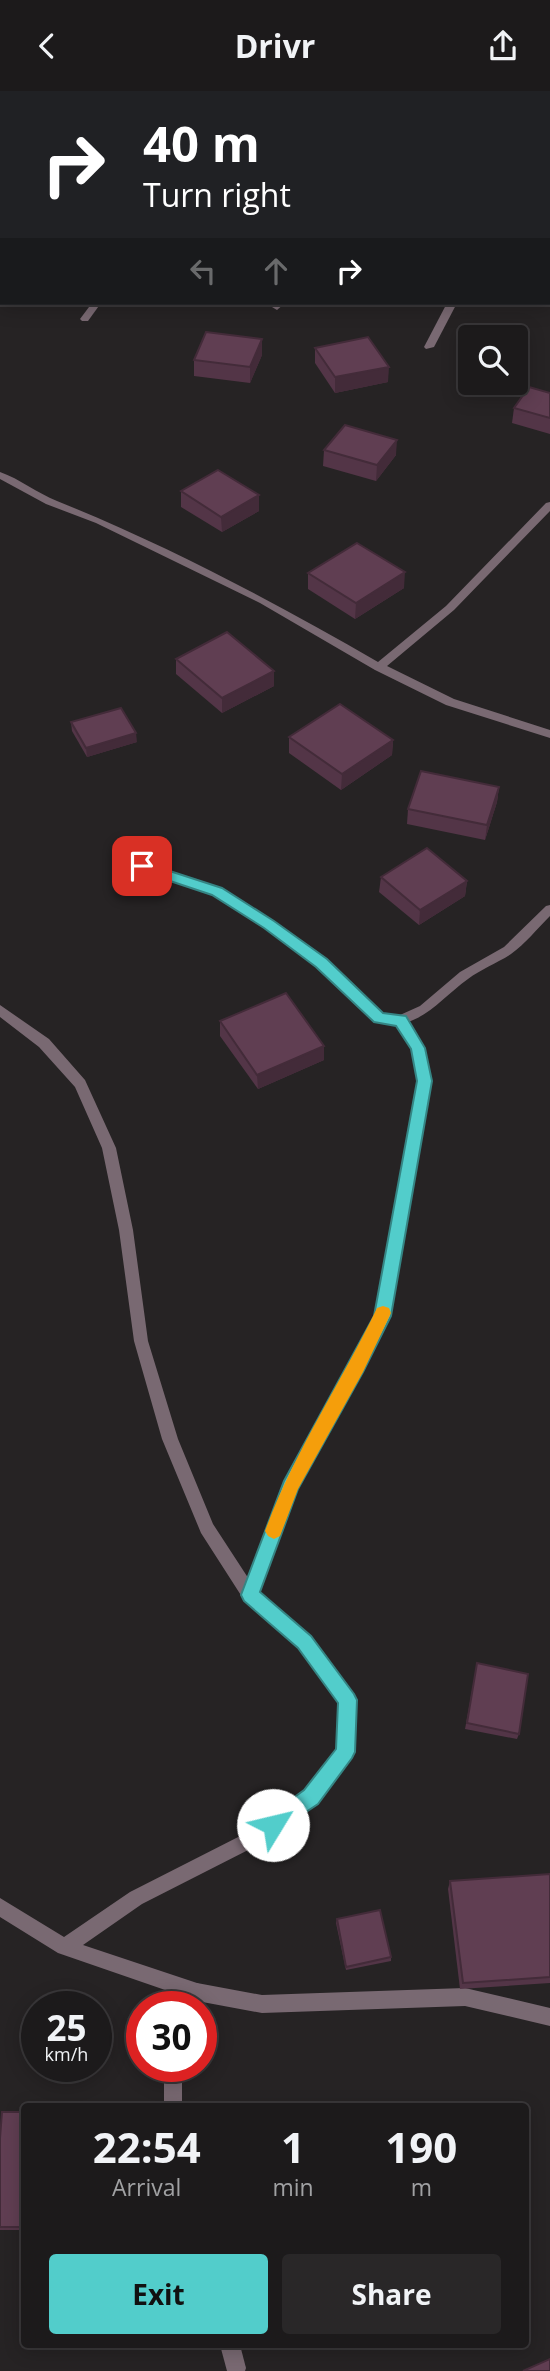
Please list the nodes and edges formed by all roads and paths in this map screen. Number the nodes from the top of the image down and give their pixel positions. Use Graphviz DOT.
graph roads {
  1 [pos="95,305"];
  2 [pos="452,305"];
  3 [pos="85,319"];
  4 [pos="429,347"];
  5 [pos="0,475"];
  6 [pos="550,505"];
  7 [pos="379,667"];
  8 [pos="550,734"];
  9 [pos="118,860"];
  10 [pos="550,909"];
  11 [pos="0,1010"];
  12 [pos="401,1020"];
  13 [pos="250,1595"];
  14 [pos="0,1907"];
  15 [pos="64,1947"];
  16 [pos="172,1991"];
  17 [pos="217,2001"];
  18 [pos="550,2017"];
  19 [pos="173,2082"];
  20 [pos="173,2103"];
  21 [pos="231,2348"];
  22 [pos="236,2368"];
  1 -- 3 [label="street"];
  2 -- 4 [label="street"];
  5 -- 7 [label="street"];
  6 -- 7 [label="street"];
  7 -- 8 [label="street"];
  9 -- 12 [label="street"];
  10 -- 12 [label="street"];
  11 -- 13 [label="street"];
  12 -- 13 [label="street"];
  13 -- 15 [label="street"];
  14 -- 15 [label="street"];
  15 -- 16 [label="street"];
  17 -- 18 [label="street"];
  19 -- 20 [label="street"];
  21 -- 22 [label="street"];
}
